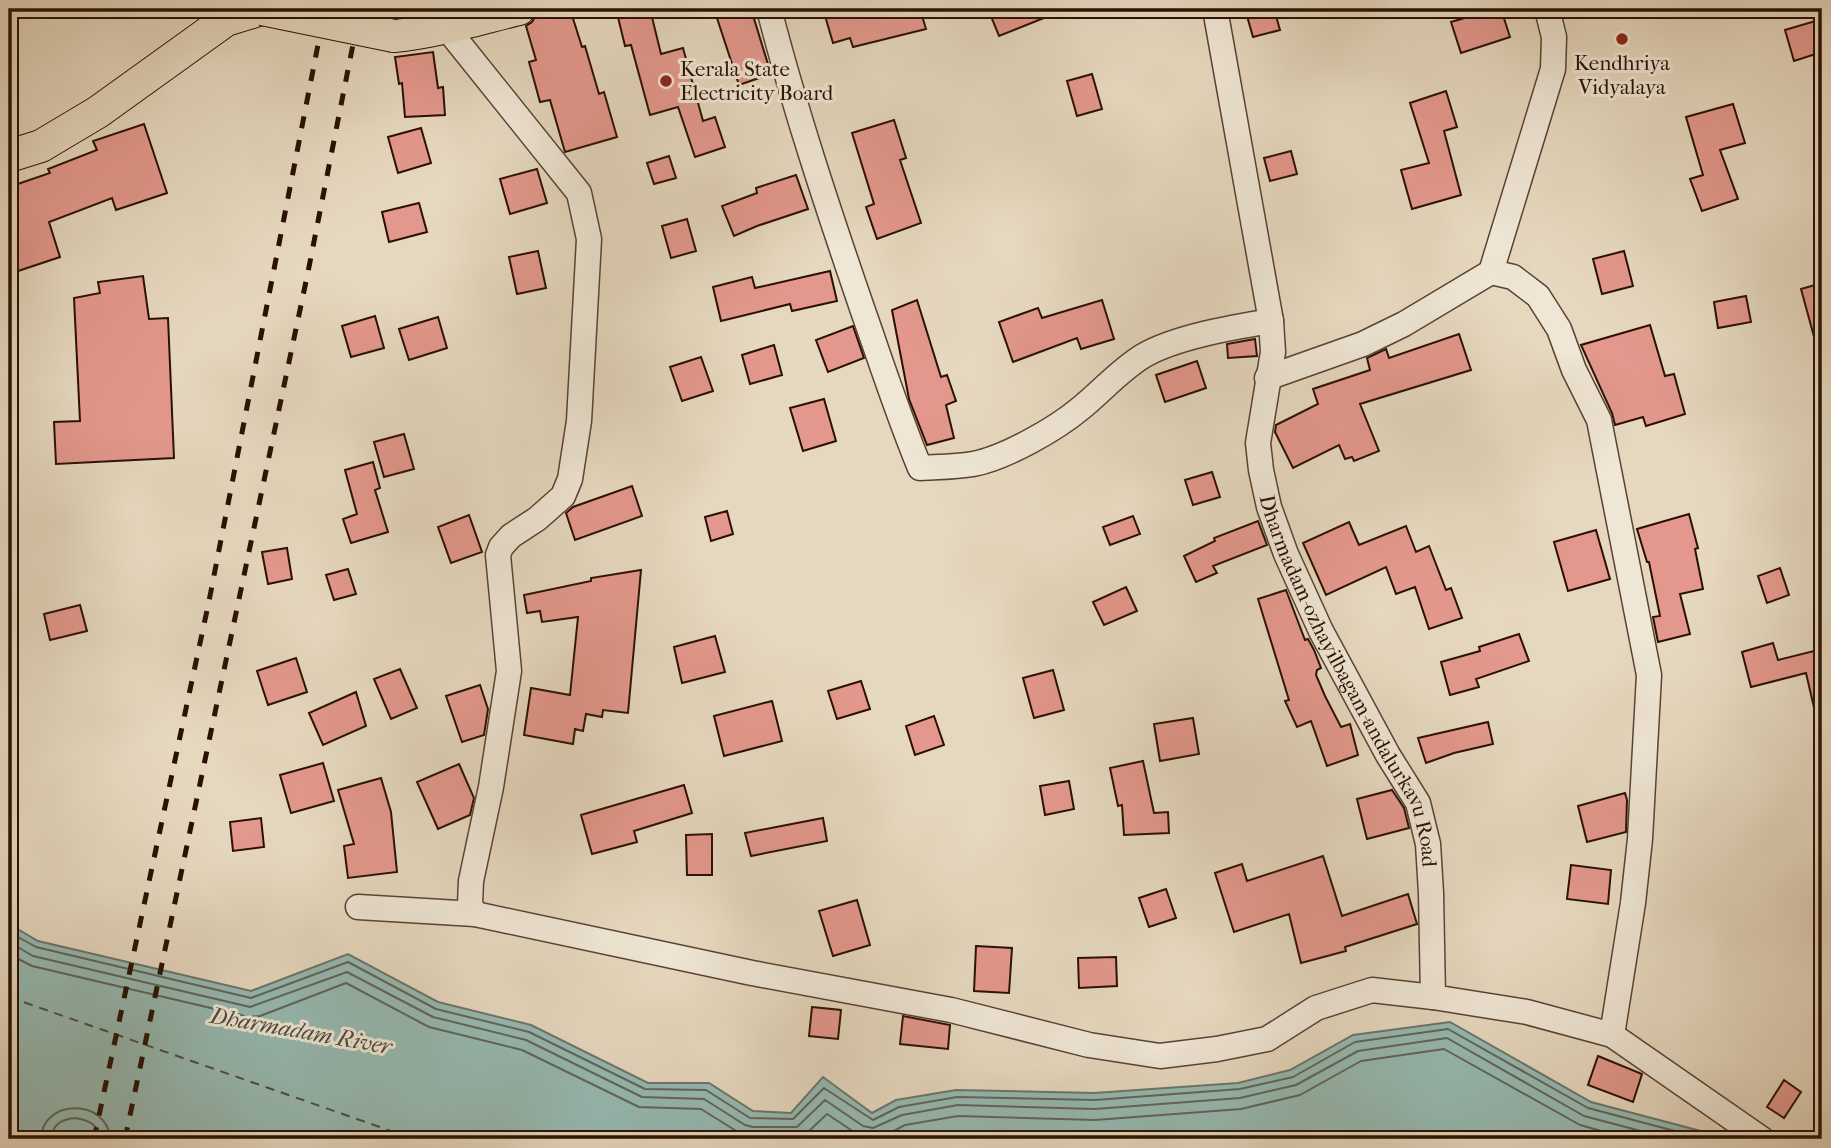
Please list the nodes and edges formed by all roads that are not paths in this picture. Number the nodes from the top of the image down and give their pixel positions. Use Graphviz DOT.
graph roads {
  1 [pos="262,9"];
  2 [pos="519,9"];
  3 [pos="769,9"];
  4 [pos="1215,9"];
  5 [pos="1547,9"];
  6 [pos="445,26"];
  7 [pos="9,156"];
  8 [pos="1491,272"];
  9 [pos="1271,321"];
  10 [pos="1267,378"];
  11 [pos="358,907"];
  12 [pos="475,914"];
  13 [pos="1433,997"];
  14 [pos="1612,1035"];
  15 [pos="1762,1139"];
  1 -- 6 [label="main road, bridge"];
  1 -- 7 [label="main road"];
  2 -- 6 [label="main road"];
  3 -- 9 [label="street"];
  4 -- 9 [label="street, Dharmadam-ozhayilbagam-andalurkavu Road"];
  5 -- 8 [label="street"];
  6 -- 12 [label="street"];
  8 -- 10 [label="street"];
  8 -- 14 [label="street"];
  9 -- 10 [label="street, Dharmadam-ozhayilbagam-andalurkavu Road"];
  10 -- 13 [label="street, Dharmadam-ozhayilbagam-andalurkavu Road"];
  11 -- 12 [label="street"];
  12 -- 13 [label="street"];
  13 -- 14 [label="street"];
  14 -- 15 [label="street"];
}
